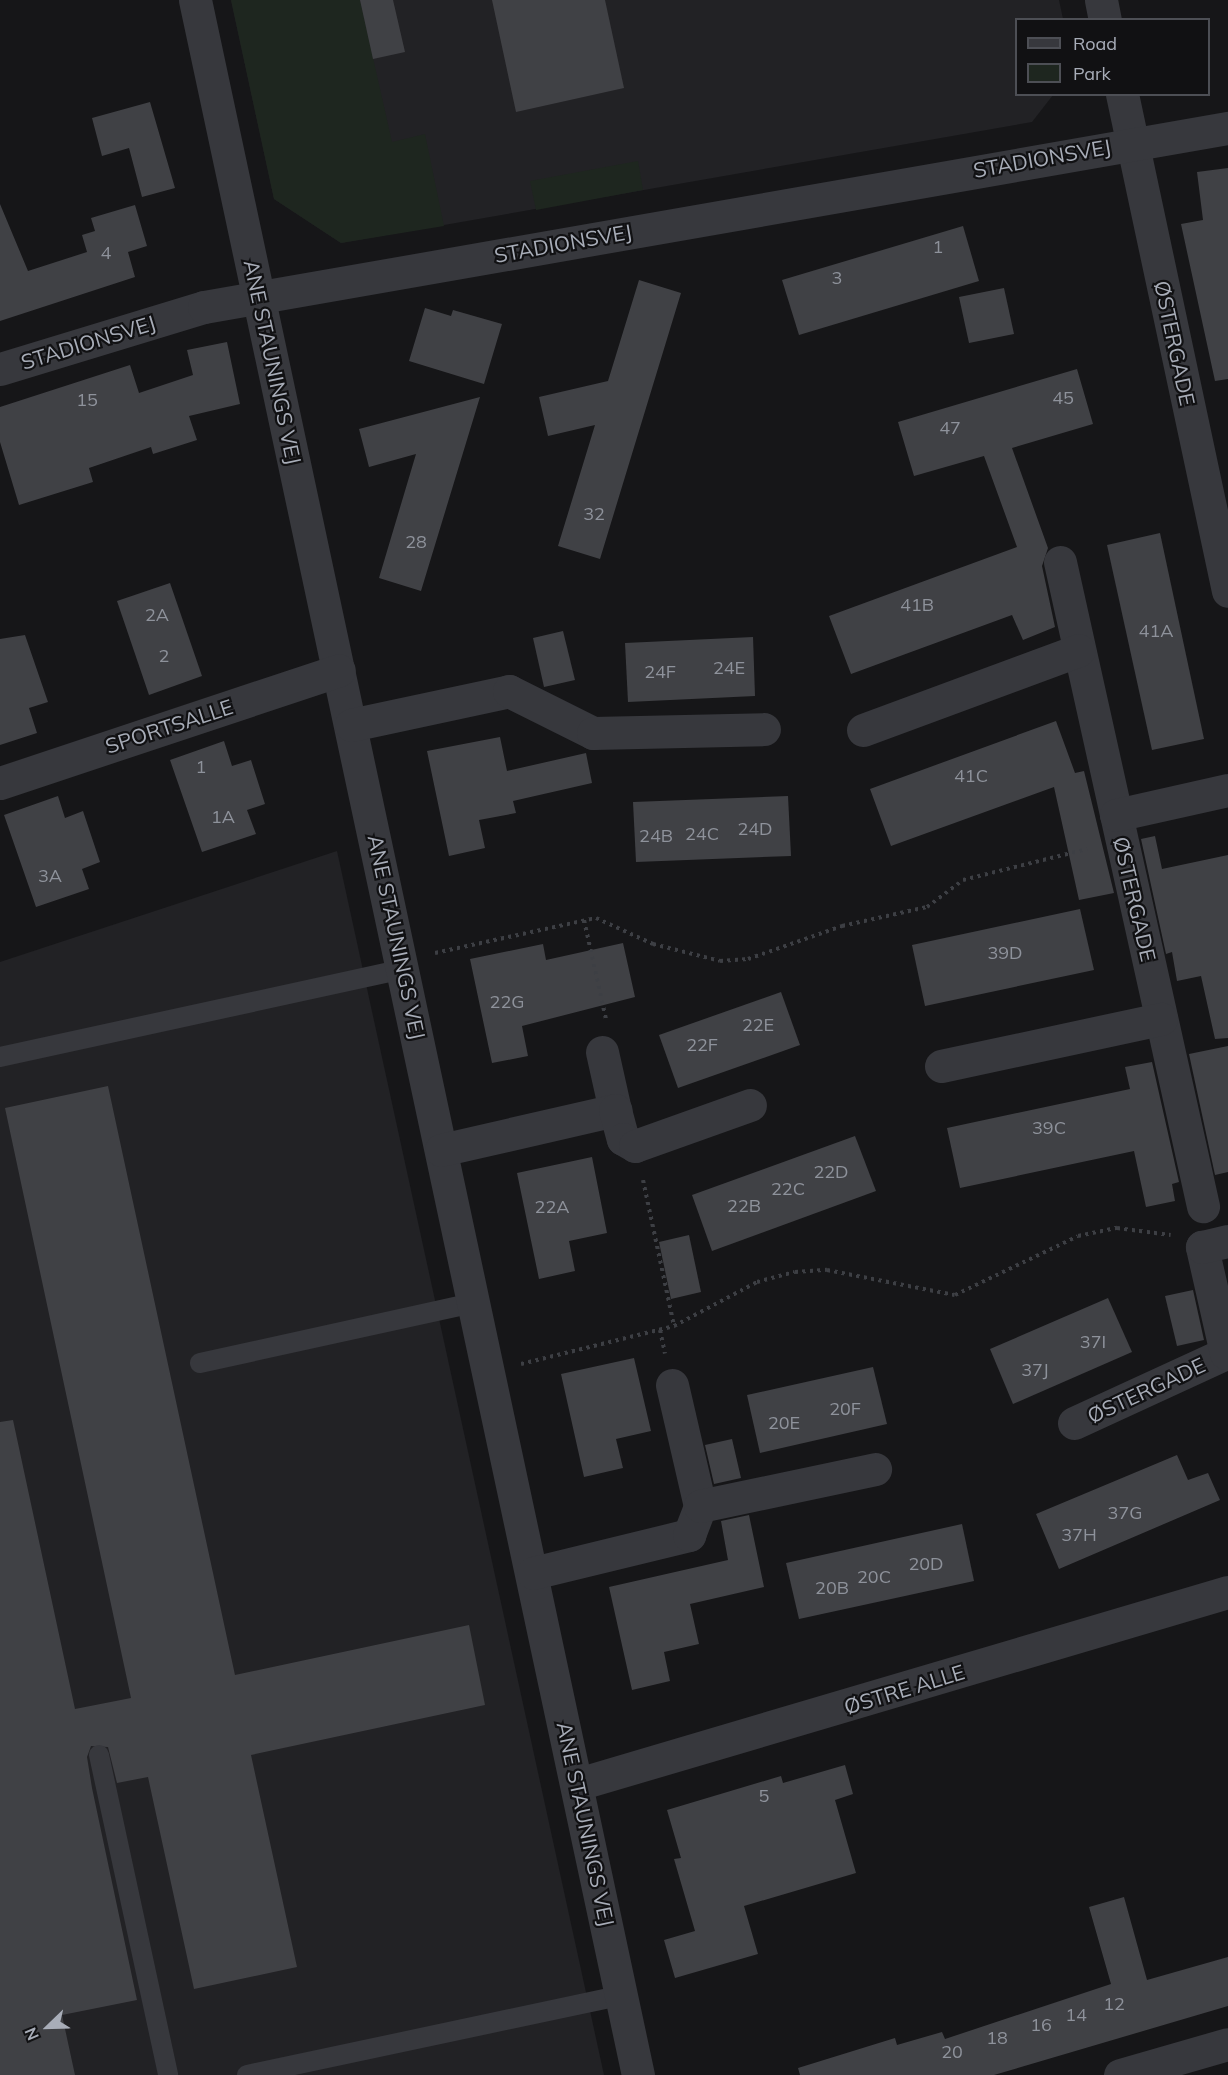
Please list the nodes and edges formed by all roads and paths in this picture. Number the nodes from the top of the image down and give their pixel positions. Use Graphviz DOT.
graph roads {
  1 [pos="195,0"];
  2 [pos="1101,0"];
  3 [pos="1105,18"];
  4 [pos="1122,96"];
  5 [pos="1228,128"];
  6 [pos="1133,142"];
  7 [pos="259,298"];
  8 [pos="0,369"];
  9 [pos="1060,562"];
  10 [pos="1228,591"];
  11 [pos="1079,650"];
  12 [pos="339,670"];
  13 [pos="351,724"];
  14 [pos="764,729"];
  15 [pos="863,730"];
  16 [pos="0,783"];
  17 [pos="1228,790"];
  18 [pos="1119,829"];
  19 [pos="584,920"];
  20 [pos="403,965"];
  21 [pos="1161,1019"];
  22 [pos="602,1052"];
  23 [pos="0,1057"];
  24 [pos="941,1066"];
  25 [pos="750,1105"];
  26 [pos="615,1110"];
  27 [pos="635,1146"];
  28 [pos="441,1150"];
  29 [pos="1203,1206"];
  30 [pos="1215,1244"];
  31 [pos="474,1304"];
  32 [pos="674,1326"];
  33 [pos="200,1364"];
  34 [pos="490,1371"];
  35 [pos="672,1385"];
  36 [pos="1074,1423"];
  37 [pos="876,1469"];
  38 [pos="700,1506"];
  39 [pos="533,1573"];
  40 [pos="1228,1592"];
  41 [pos="99,1755"];
  42 [pos="578,1784"];
  43 [pos="622,1995"];
  44 [pos="1228,2044"];
  45 [pos="168,2075"];
  46 [pos="248,2075"];
  47 [pos="638,2075"];
  48 [pos="1120,2075"];
  1 -- 7 [label="street, ANE STAUNINGS VEJ"];
  2 -- 3 [label="street"];
  4 -- 6 [label="street, ØSTERGADE"];
  5 -- 6 [label="street, STADIONSVEJ"];
  6 -- 7 [label="street, STADIONSVEJ"];
  6 -- 10 [label="street, ØSTERGADE"];
  7 -- 8 [label="street, STADIONSVEJ"];
  7 -- 12 [label="street, ANE STAUNINGS VEJ"];
  9 -- 11 [label="street, ØSTERGADE"];
  11 -- 15 [label="street"];
  11 -- 18 [label="street, ØSTERGADE"];
  12 -- 13 [label="street, ANE STAUNINGS VEJ"];
  12 -- 16 [label="street, SPORTSALLE"];
  13 -- 14 [label="street"];
  13 -- 20 [label="street, ANE STAUNINGS VEJ"];
  17 -- 18 [label="street, ØSTERGADE"];
  18 -- 19 [label="path"];
  18 -- 21 [label="street, ØSTERGADE"];
  19 -- 20 [label="path"];
  19 -- 22 [label="path"];
  20 -- 23 [label="lane"];
  20 -- 28 [label="street, ANE STAUNINGS VEJ"];
  21 -- 24 [label="street"];
  21 -- 29 [label="street, ØSTERGADE"];
  22 -- 26 [label="street"];
  25 -- 27 [label="street"];
  26 -- 27 [label="street"];
  26 -- 28 [label="street"];
  27 -- 32 [label="path"];
  28 -- 31 [label="street, ANE STAUNINGS VEJ"];
  30 -- 32 [label="path"];
  30 -- 36 [label="street, ØSTERGADE"];
  31 -- 33 [label="lane"];
  31 -- 34 [label="street, ANE STAUNINGS VEJ"];
  32 -- 34 [label="path"];
  34 -- 39 [label="street, ANE STAUNINGS VEJ"];
  35 -- 38 [label="street"];
  37 -- 38 [label="street"];
  38 -- 39 [label="street"];
  39 -- 42 [label="street, ANE STAUNINGS VEJ"];
  40 -- 42 [label="street, ØSTRE ALLE"];
  41 -- 45 [label="lane"];
  42 -- 43 [label="street, ANE STAUNINGS VEJ"];
  43 -- 46 [label="lane"];
  43 -- 47 [label="street, ANE STAUNINGS VEJ"];
  44 -- 48 [label="street"];
}
